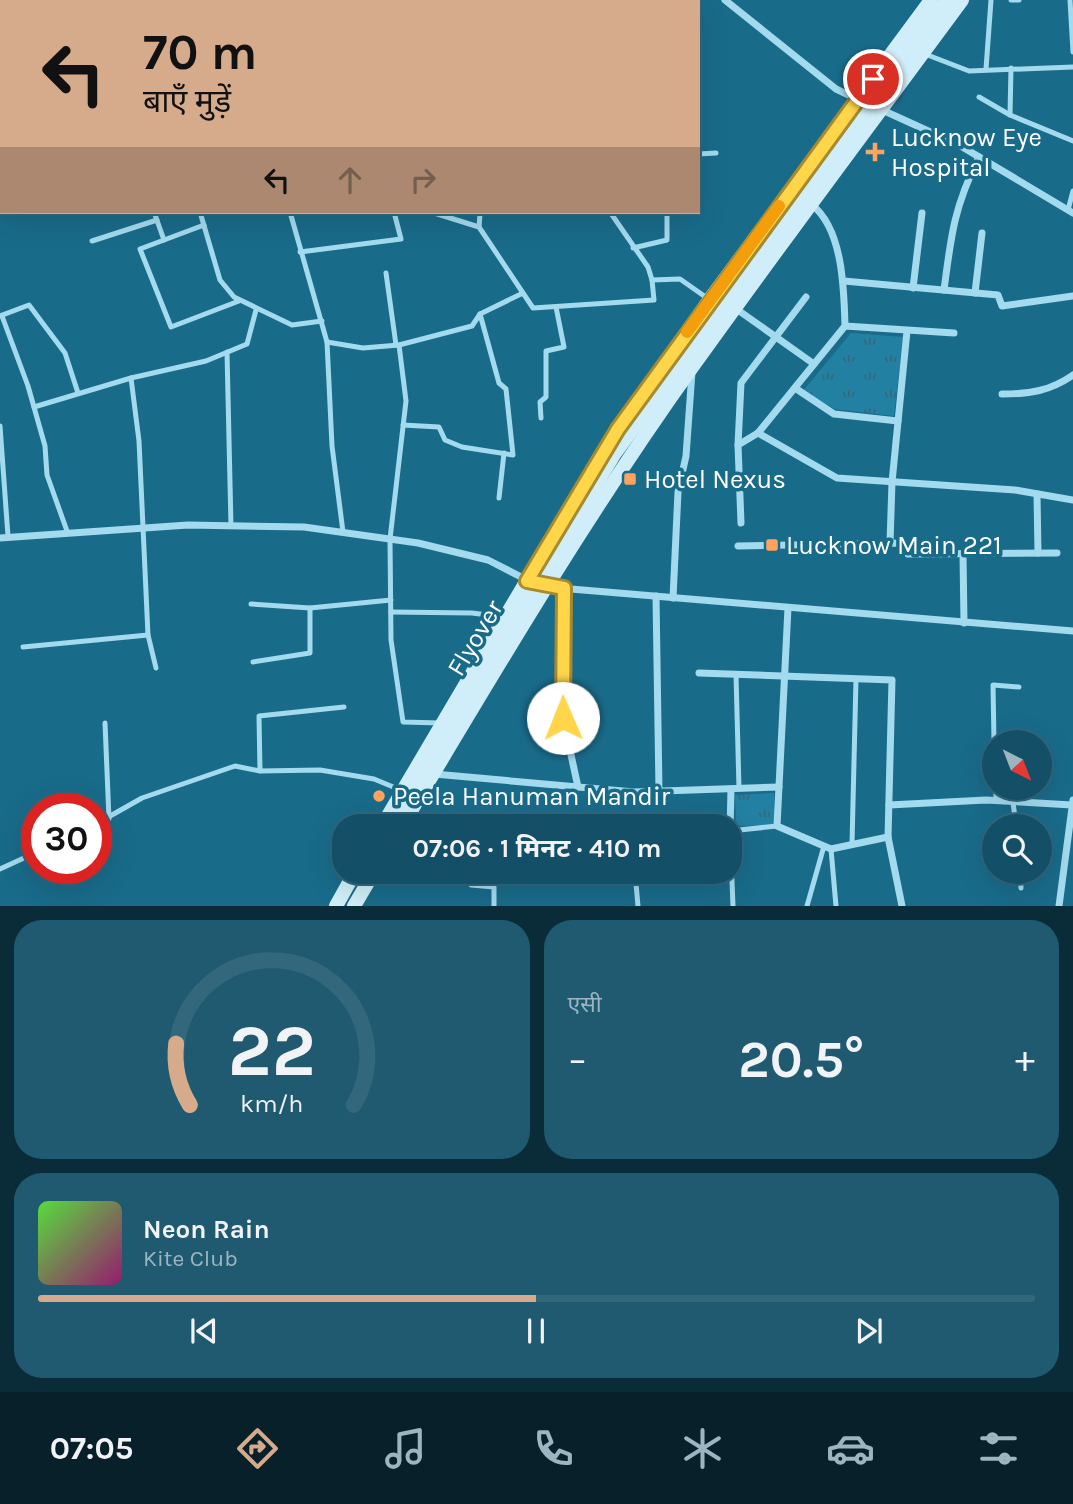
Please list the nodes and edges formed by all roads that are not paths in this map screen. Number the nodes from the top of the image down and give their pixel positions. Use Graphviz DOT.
graph roads {
  1 [pos="725,0"];
  2 [pos="931,0"];
  3 [pos="947,0"];
  4 [pos="962,0"];
  5 [pos="991,0"];
  6 [pos="1011,0"];
  7 [pos="1018,0"];
  8 [pos="1070,0"];
  9 [pos="1073,52"];
  10 [pos="923,53"];
  11 [pos="1073,67"];
  12 [pos="1011,68"];
  13 [pos="986,69"];
  14 [pos="979,97"];
  15 [pos="858,100"];
  16 [pos="882,110"];
  17 [pos="1010,115"];
  18 [pos="1073,141"];
  19 [pos="716,153"];
  20 [pos="700,154"];
  21 [pos="979,157"];
  22 [pos="1073,191"];
  23 [pos="812,205"];
  24 [pos="1070,211"];
  25 [pos="922,213"];
  26 [pos="156,214"];
  27 [pos="201,214"];
  28 [pos="290,214"];
  29 [pos="395,214"];
  30 [pos="445,214"];
  31 [pos="480,214"];
  32 [pos="611,214"];
  33 [pos="667,214"];
  34 [pos="157,220"];
  35 [pos="204,225"];
  36 [pos="479,227"];
  37 [pos="982,233"];
  38 [pos="164,240"];
  39 [pos="92,241"];
  40 [pos="634,248"];
  41 [pos="300,252"];
  42 [pos="386,273"];
  43 [pos="652,280"];
  44 [pos="844,281"];
  45 [pos="913,288"];
  46 [pos="944,290"];
  47 [pos="523,293"];
  48 [pos="975,293"];
  49 [pos="1073,296"];
  50 [pos="806,297"];
  51 [pos="710,299"];
  52 [pos="239,300"];
  53 [pos="555,307"];
  54 [pos="736,308"];
  55 [pos="256,310"];
  56 [pos="480,314"];
  57 [pos="1,316"];
  58 [pos="323,321"];
  59 [pos="845,326"];
  60 [pos="907,331"];
  61 [pos="954,333"];
  62 [pos="776,336"];
  63 [pos="327,342"];
  64 [pos="398,345"];
  65 [pos="227,352"];
  66 [pos="814,364"];
  67 [pos="692,367"];
  68 [pos="1073,375"];
  69 [pos="131,378"];
  70 [pos="795,388"];
  71 [pos="78,393"];
  72 [pos="1002,394"];
  73 [pos="34,407"];
  74 [pos="541,418"];
  75 [pos="898,421"];
  76 [pos="403,425"];
  77 [pos="0,426"];
  78 [pos="758,433"];
  79 [pos="738,445"];
  80 [pos="504,453"];
  81 [pos="3,479"];
  82 [pos="892,482"];
  83 [pos="1037,494"];
  84 [pos="499,498"];
  85 [pos="1073,500"];
  86 [pos="741,523"];
  87 [pos="231,526"];
  88 [pos="141,527"];
  89 [pos="67,531"];
  90 [pos="343,532"];
  91 [pos="4,537"];
  92 [pos="390,539"];
  93 [pos="890,544"];
  94 [pos="738,546"];
  95 [pos="1038,553"];
  96 [pos="1057,553"];
  97 [pos="963,554"];
  98 [pos="527,581"];
  99 [pos="545,587"];
  100 [pos="564,588"];
  101 [pos="656,596"];
  102 [pos="673,598"];
  103 [pos="391,600"];
  104 [pos="251,604"];
  105 [pos="788,607"];
  106 [pos="310,608"];
  107 [pos="391,612"];
  108 [pos="506,617"];
  109 [pos="964,623"];
  110 [pos="1073,631"];
  111 [pos="148,635"];
  112 [pos="23,647"];
  113 [pos="253,662"];
  114 [pos="156,668"];
  115 [pos="699,673"];
  116 [pos="736,675"];
  117 [pos="784,677"];
  118 [pos="856,679"];
  119 [pos="1019,687"];
  120 [pos="344,707"];
  121 [pos="106,723"];
  122 [pos="443,723"];
  123 [pos="995,730"];
  124 [pos="417,767"];
  125 [pos="260,771"];
  126 [pos="433,774"];
  127 [pos="779,787"];
  128 [pos="578,788"];
  129 [pos="735,789"];
  130 [pos="403,791"];
  131 [pos="659,791"];
  132 [pos="108,793"];
  133 [pos="996,801"];
  134 [pos="1013,802"];
  135 [pos="1072,803"];
  136 [pos="889,805"];
  137 [pos="389,814"];
  138 [pos="398,814"];
  139 [pos="409,814"];
  140 [pos="732,814"];
  141 [pos="1014,814"];
  142 [pos="112,816"];
  143 [pos="777,826"];
  144 [pos="742,830"];
  145 [pos="888,837"];
  146 [pos="852,844"];
  147 [pos="827,847"];
  148 [pos="21,859"];
  149 [pos="0,869"];
  150 [pos="348,884"];
  151 [pos="358,884"];
  152 [pos="367,884"];
  153 [pos="470,884"];
  154 [pos="636,884"];
  155 [pos="732,884"];
  156 [pos="1021,884"];
  157 [pos="1021,888"];
  158 [pos="335,905"];
  159 [pos="345,905"];
  160 [pos="354,905"];
  161 [pos="494,905"];
  162 [pos="638,905"];
  163 [pos="733,905"];
  164 [pos="807,905"];
  165 [pos="836,905"];
  166 [pos="902,905"];
  167 [pos="1059,905"];
  1 -- 15 [label="street"];
  2 -- 15 [label="main road"];
  3 -- 138 [label="main road, Flyover, bridge"];
  4 -- 10 [label="main road"];
  5 -- 13 [label="lane"];
  6 -- 7 [label="lane"];
  8 -- 9 [label="lane"];
  10 -- 13 [label="lane"];
  10 -- 16 [label="main road"];
  11 -- 12 [label="lane"];
  12 -- 13 [label="lane"];
  12 -- 17 [label="lane"];
  14 -- 17 [label="lane"];
  15 -- 16 [label="street"];
  15 -- 51 [label="main road"];
  16 -- 21 [label="street"];
  16 -- 23 [label="main road"];
  17 -- 18 [label="lane"];
  19 -- 20 [label="lane"];
  21 -- 24 [label="street"];
  21 -- 46 [label="street"];
  22 -- 24 [label="lane"];
  23 -- 44 [label="street"];
  23 -- 54 [label="main road"];
  25 -- 45 [label="street"];
  26 -- 34 [label="lane"];
  27 -- 35 [label="lane"];
  28 -- 41 [label="lane"];
  29 -- 41 [label="lane"];
  30 -- 36 [label="lane"];
  31 -- 36 [label="lane"];
  32 -- 40 [label="lane"];
  33 -- 40 [label="lane"];
  34 -- 38 [label="lane"];
  34 -- 39 [label="lane"];
  35 -- 38 [label="lane"];
  35 -- 52 [label="lane"];
  36 -- 47 [label="lane"];
  37 -- 48 [label="street"];
  38 -- 52 [label="lane"];
  40 -- 43 [label="lane"];
  41 -- 58 [label="lane"];
  42 -- 64 [label="lane"];
  43 -- 51 [label="lane"];
  43 -- 53 [label="lane"];
  44 -- 45 [label="street"];
  44 -- 59 [label="street"];
  45 -- 46 [label="street"];
  46 -- 48 [label="street"];
  47 -- 53 [label="lane"];
  47 -- 56 [label="lane"];
  48 -- 49 [label="street"];
  50 -- 62 [label="street"];
  51 -- 54 [label="street"];
  51 -- 98 [label="main road"];
  52 -- 55 [label="lane"];
  53 -- 74 [label="lane"];
  54 -- 62 [label="street"];
  54 -- 67 [label="main road"];
  55 -- 58 [label="lane"];
  55 -- 65 [label="lane"];
  56 -- 64 [label="lane"];
  56 -- 80 [label="lane"];
  57 -- 71 [label="lane"];
  57 -- 73 [label="lane"];
  58 -- 63 [label="lane"];
  59 -- 60 [label="street"];
  59 -- 66 [label="street"];
  60 -- 61 [label="street"];
  60 -- 75 [label="street"];
  62 -- 66 [label="street"];
  62 -- 79 [label="street"];
  63 -- 64 [label="lane"];
  63 -- 90 [label="lane"];
  64 -- 76 [label="lane"];
  65 -- 69 [label="lane"];
  65 -- 87 [label="lane"];
  66 -- 70 [label="street"];
  67 -- 99 [label="main road"];
  67 -- 102 [label="street"];
  68 -- 72 [label="street"];
  69 -- 71 [label="lane"];
  69 -- 88 [label="lane"];
  70 -- 75 [label="street"];
  70 -- 78 [label="street"];
  71 -- 73 [label="lane"];
  73 -- 89 [label="lane"];
  75 -- 82 [label="street"];
  76 -- 80 [label="lane"];
  76 -- 92 [label="lane"];
  77 -- 81 [label="lane"];
  78 -- 79 [label="street"];
  78 -- 82 [label="street"];
  79 -- 86 [label="street"];
  80 -- 84 [label="lane"];
  81 -- 91 [label="lane"];
  82 -- 83 [label="street"];
  82 -- 93 [label="street"];
  83 -- 85 [label="street"];
  83 -- 95 [label="street"];
  87 -- 88 [label="street"];
  87 -- 90 [label="street"];
  88 -- 89 [label="street"];
  88 -- 111 [label="lane"];
  89 -- 91 [label="street"];
  90 -- 92 [label="street"];
  92 -- 98 [label="street"];
  92 -- 103 [label="lane"];
  93 -- 94 [label="street"];
  93 -- 97 [label="street"];
  95 -- 96 [label="street"];
  95 -- 97 [label="street"];
  97 -- 109 [label="street"];
  98 -- 99 [label="street"];
  98 -- 108 [label="main road"];
  99 -- 100 [label="street"];
  99 -- 126 [label="main road"];
  100 -- 101 [label="street"];
  100 -- 128 [label="street"];
  101 -- 102 [label="street"];
  101 -- 131 [label="street"];
  102 -- 105 [label="street"];
  103 -- 106 [label="lane"];
  103 -- 107 [label="lane"];
  104 -- 106 [label="lane"];
  105 -- 109 [label="street"];
  105 -- 117 [label="street"];
  106 -- 113 [label="lane"];
  107 -- 108 [label="lane"];
  107 -- 122 [label="lane"];
  108 -- 122 [label="main road"];
  109 -- 110 [label="street"];
  111 -- 112 [label="lane"];
  111 -- 114 [label="lane"];
  115 -- 116 [label="street"];
  116 -- 117 [label="street"];
  116 -- 129 [label="lane"];
  117 -- 118 [label="street"];
  117 -- 127 [label="street"];
  118 -- 136 [label="street"];
  118 -- 146 [label="lane"];
  119 -- 123 [label="lane"];
  120 -- 125 [label="lane"];
  121 -- 132 [label="lane"];
  122 -- 124 [label="main road"];
  124 -- 126 [label="street"];
  124 -- 130 [label="main road"];
  125 -- 130 [label="lane"];
  125 -- 142 [label="lane"];
  126 -- 128 [label="street"];
  126 -- 139 [label="main road"];
  127 -- 129 [label="street"];
  127 -- 143 [label="street"];
  128 -- 131 [label="street"];
  129 -- 131 [label="street"];
  129 -- 140 [label="street"];
  130 -- 137 [label="main road"];
  133 -- 134 [label="street"];
  133 -- 136 [label="street"];
  134 -- 135 [label="street"];
  134 -- 141 [label="lane"];
  135 -- 167 [label="street"];
  136 -- 145 [label="street"];
  143 -- 144 [label="lane"];
  143 -- 147 [label="street"];
  145 -- 146 [label="street"];
  145 -- 166 [label="street"];
  146 -- 147 [label="street"];
  147 -- 164 [label="lane"];
  147 -- 165 [label="lane"];
  148 -- 149 [label="lane"];
  150 -- 158 [label="main road"];
  151 -- 159 [label="main road"];
  152 -- 160 [label="main road"];
  153 -- 161 [label="lane"];
  154 -- 162 [label="lane"];
  155 -- 163 [label="lane"];
  156 -- 157 [label="lane"];
}
